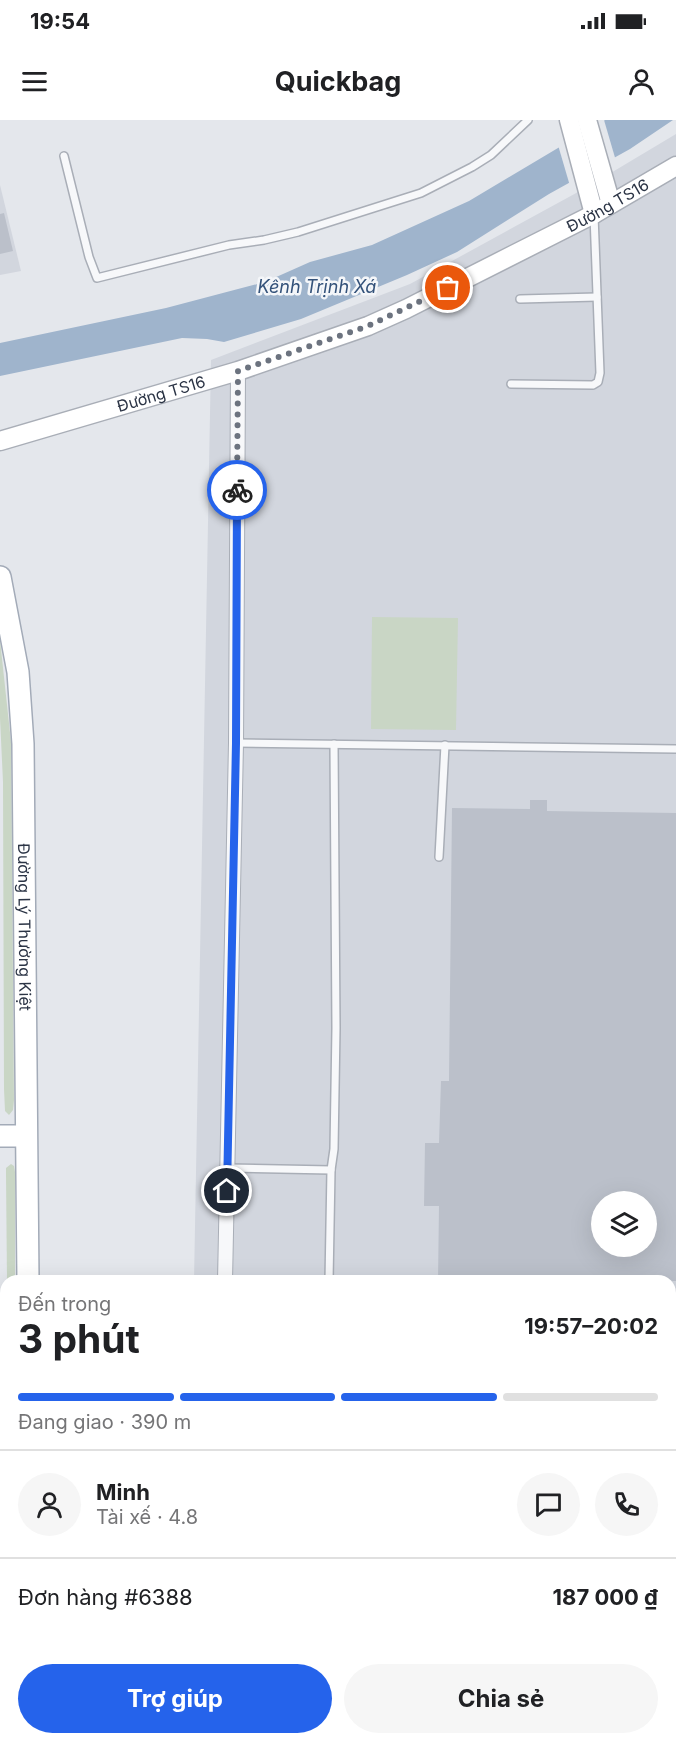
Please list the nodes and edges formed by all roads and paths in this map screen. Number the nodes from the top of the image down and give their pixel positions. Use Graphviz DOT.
graph roads {
  1 [pos="528,120"];
  2 [pos="575,121"];
  3 [pos="64,156"];
  4 [pos="676,166"];
  5 [pos="594,179"];
  6 [pos="611,204"];
  7 [pos="594,214"];
  8 [pos="597,297"];
  9 [pos="520,299"];
  10 [pos="238,371"];
  11 [pos="511,384"];
  12 [pos="0,441"];
  13 [pos="0,577"];
  14 [pos="236,743"];
  15 [pos="334,744"];
  16 [pos="445,745"];
  17 [pos="676,749"];
  18 [pos="439,857"];
  19 [pos="0,1136"];
  20 [pos="26,1136"];
  21 [pos="228,1168"];
  22 [pos="331,1170"];
  23 [pos="28,1275"];
  24 [pos="225,1275"];
  25 [pos="329,1275"];
  1 -- 3 [label="lane"];
  2 -- 5 [label="street"];
  4 -- 6 [label="street, Đường TS16"];
  5 -- 6 [label="street"];
  5 -- 7 [label="street"];
  6 -- 7 [label="street, Đường TS16"];
  7 -- 8 [label="lane"];
  7 -- 10 [label="street, Đường TS16"];
  8 -- 9 [label="lane"];
  8 -- 11 [label="lane"];
  10 -- 12 [label="street, Đường TS16"];
  10 -- 14 [label="street"];
  13 -- 20 [label="main road, Đường Lý Thường Kiệt"];
  14 -- 15 [label="lane"];
  14 -- 21 [label="street"];
  15 -- 16 [label="lane"];
  15 -- 22 [label="lane"];
  16 -- 17 [label="lane"];
  16 -- 18 [label="lane"];
  19 -- 20 [label="main road"];
  20 -- 23 [label="main road, Đường Lý Thường Kiệt"];
  21 -- 22 [label="lane"];
  21 -- 24 [label="street"];
  22 -- 25 [label="lane"];
}
